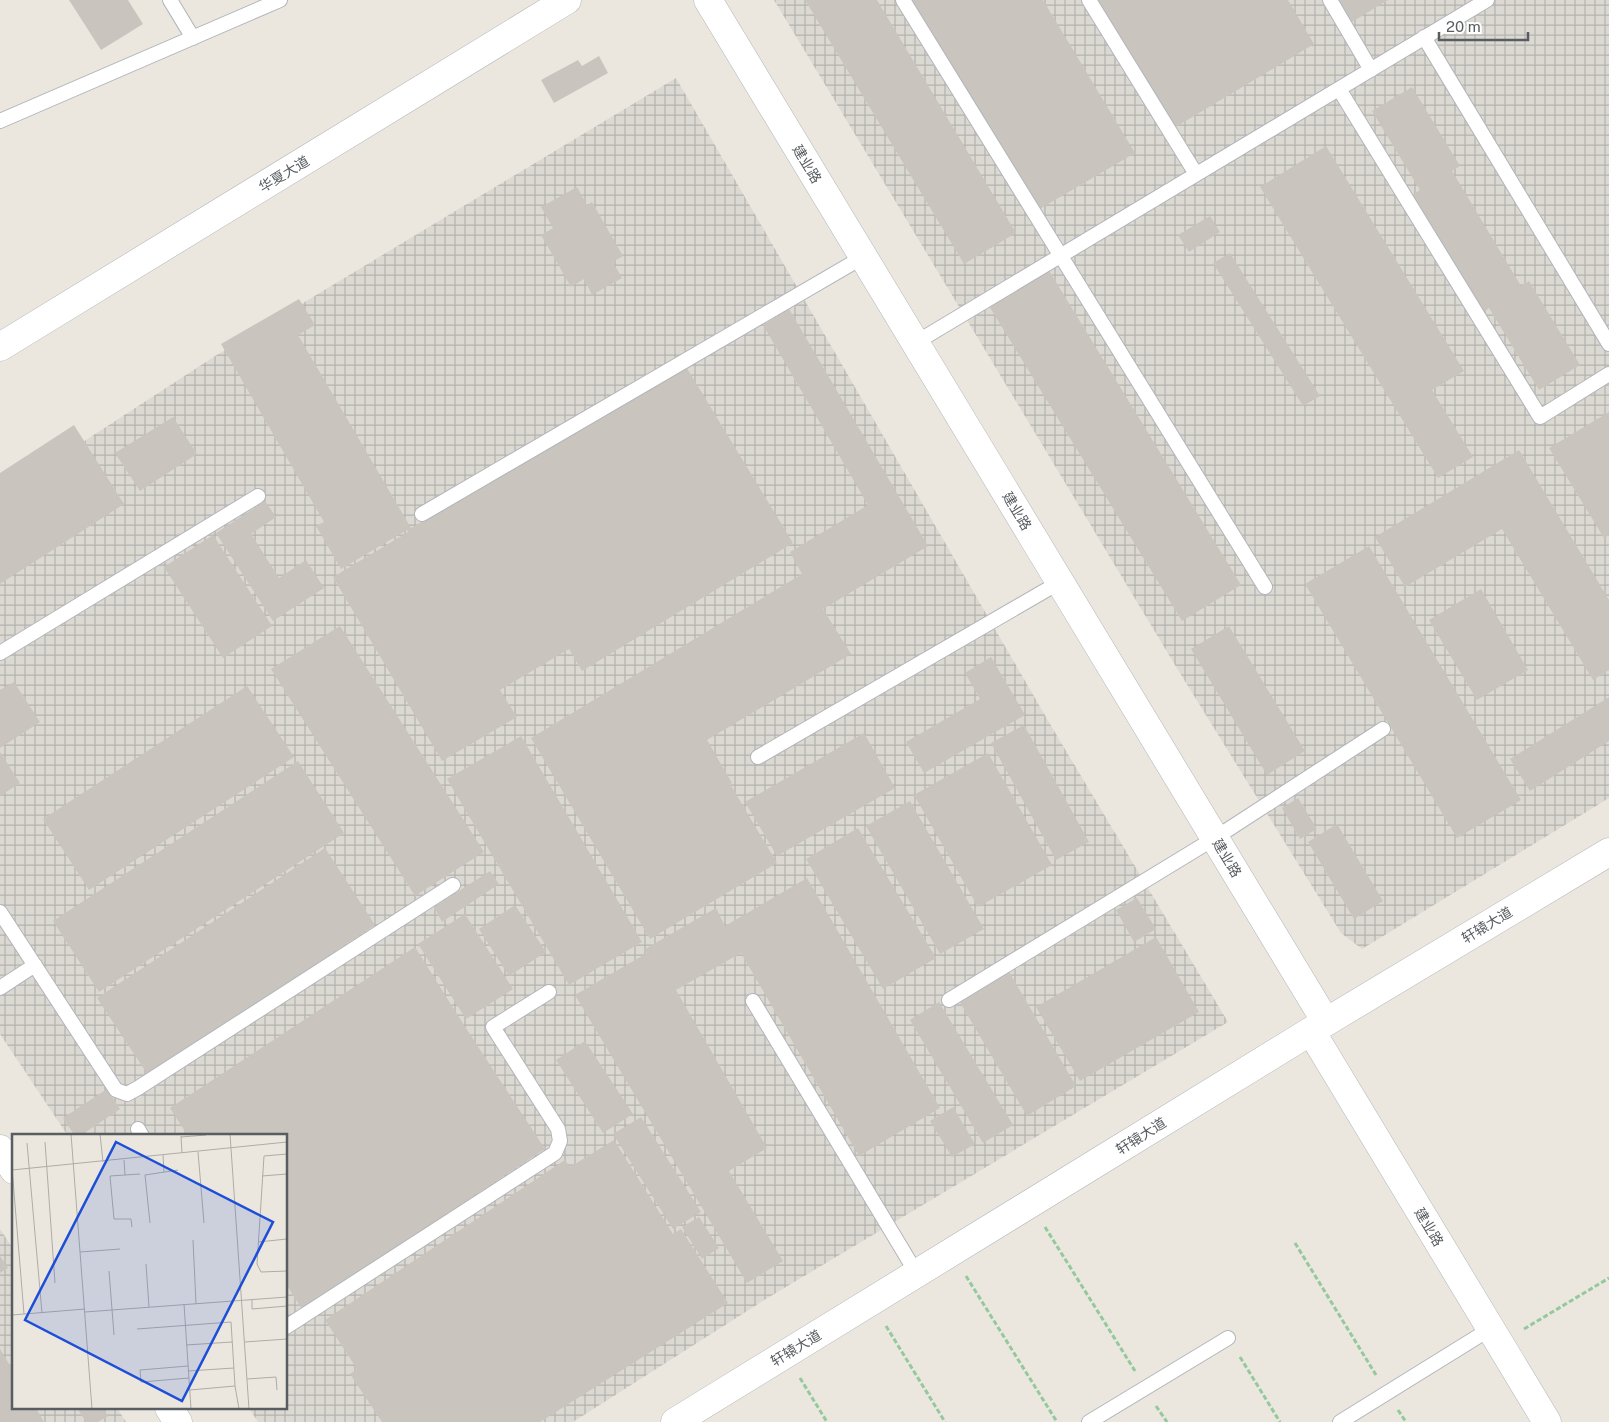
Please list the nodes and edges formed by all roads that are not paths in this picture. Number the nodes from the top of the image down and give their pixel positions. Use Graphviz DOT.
graph roads {
  1 [pos="170,0"];
  2 [pos="280,0"];
  3 [pos="567,0"];
  4 [pos="708,0"];
  5 [pos="903,0"];
  6 [pos="1089,0"];
  7 [pos="1330,0"];
  8 [pos="1487,0"];
  9 [pos="1424,37"];
  10 [pos="193,38"];
  11 [pos="1371,70"];
  12 [pos="1338,89"];
  13 [pos="0,121"];
  14 [pos="1196,174"];
  15 [pos="1060,256"];
  16 [pos="863,257"];
  17 [pos="915,343"];
  18 [pos="1609,344"];
  19 [pos="0,347"];
  20 [pos="1609,374"];
  21 [pos="258,496"];
  22 [pos="422,514"];
  23 [pos="1060,582"];
  24 [pos="1264,588"];
  25 [pos="0,653"];
  26 [pos="1383,729"];
  27 [pos="758,757"];
  28 [pos="1215,838"];
  29 [pos="1609,852"];
  30 [pos="453,885"];
  31 [pos="0,912"];
  32 [pos="35,965"];
  33 [pos="0,988"];
  34 [pos="549,992"];
  35 [pos="950,1000"];
  36 [pos="753,1001"];
  37 [pos="1318,1027"];
  38 [pos="0,1149"];
  39 [pos="12,1167"];
  40 [pos="917,1274"];
  41 [pos="288,1326"];
  42 [pos="1495,1336"];
  43 [pos="1228,1338"];
  44 [pos="170,1410"];
  45 [pos="178,1422"];
  46 [pos="675,1422"];
  47 [pos="1090,1422"];
  48 [pos="1340,1422"];
  49 [pos="1547,1422"];
  1 -- 10 [label="lane"];
  2 -- 10 [label="lane"];
  3 -- 19 [label="street, 华夏大道"];
  4 -- 16 [label="street, 建业路"];
  5 -- 15 [label="lane"];
  6 -- 14 [label="lane"];
  7 -- 11 [label="lane"];
  8 -- 9 [label="lane"];
  9 -- 11 [label="lane"];
  9 -- 18 [label="lane"];
  10 -- 13 [label="lane"];
  11 -- 12 [label="lane"];
  12 -- 14 [label="lane"];
  12 -- 20 [label="lane"];
  14 -- 15 [label="lane"];
  15 -- 17 [label="lane"];
  15 -- 24 [label="lane"];
  16 -- 17 [label="street, 建业路"];
  16 -- 22 [label="lane"];
  17 -- 23 [label="street, 建业路"];
  21 -- 25 [label="lane"];
  23 -- 27 [label="lane"];
  23 -- 28 [label="street, 建业路"];
  26 -- 28 [label="lane"];
  28 -- 35 [label="lane"];
  28 -- 37 [label="street, 建业路"];
  29 -- 37 [label="street, 轩辕大道"];
  30 -- 32 [label="lane"];
  31 -- 32 [label="lane"];
  32 -- 33 [label="lane"];
  34 -- 41 [label="lane"];
  36 -- 40 [label="lane"];
  37 -- 40 [label="street, 轩辕大道"];
  37 -- 42 [label="street, 建业路"];
  38 -- 39 [label="street"];
  40 -- 46 [label="street, 轩辕大道"];
  42 -- 48 [label="lane"];
  42 -- 49 [label="street, 建业路"];
  43 -- 47 [label="lane"];
  44 -- 45 [label="street"];
}
